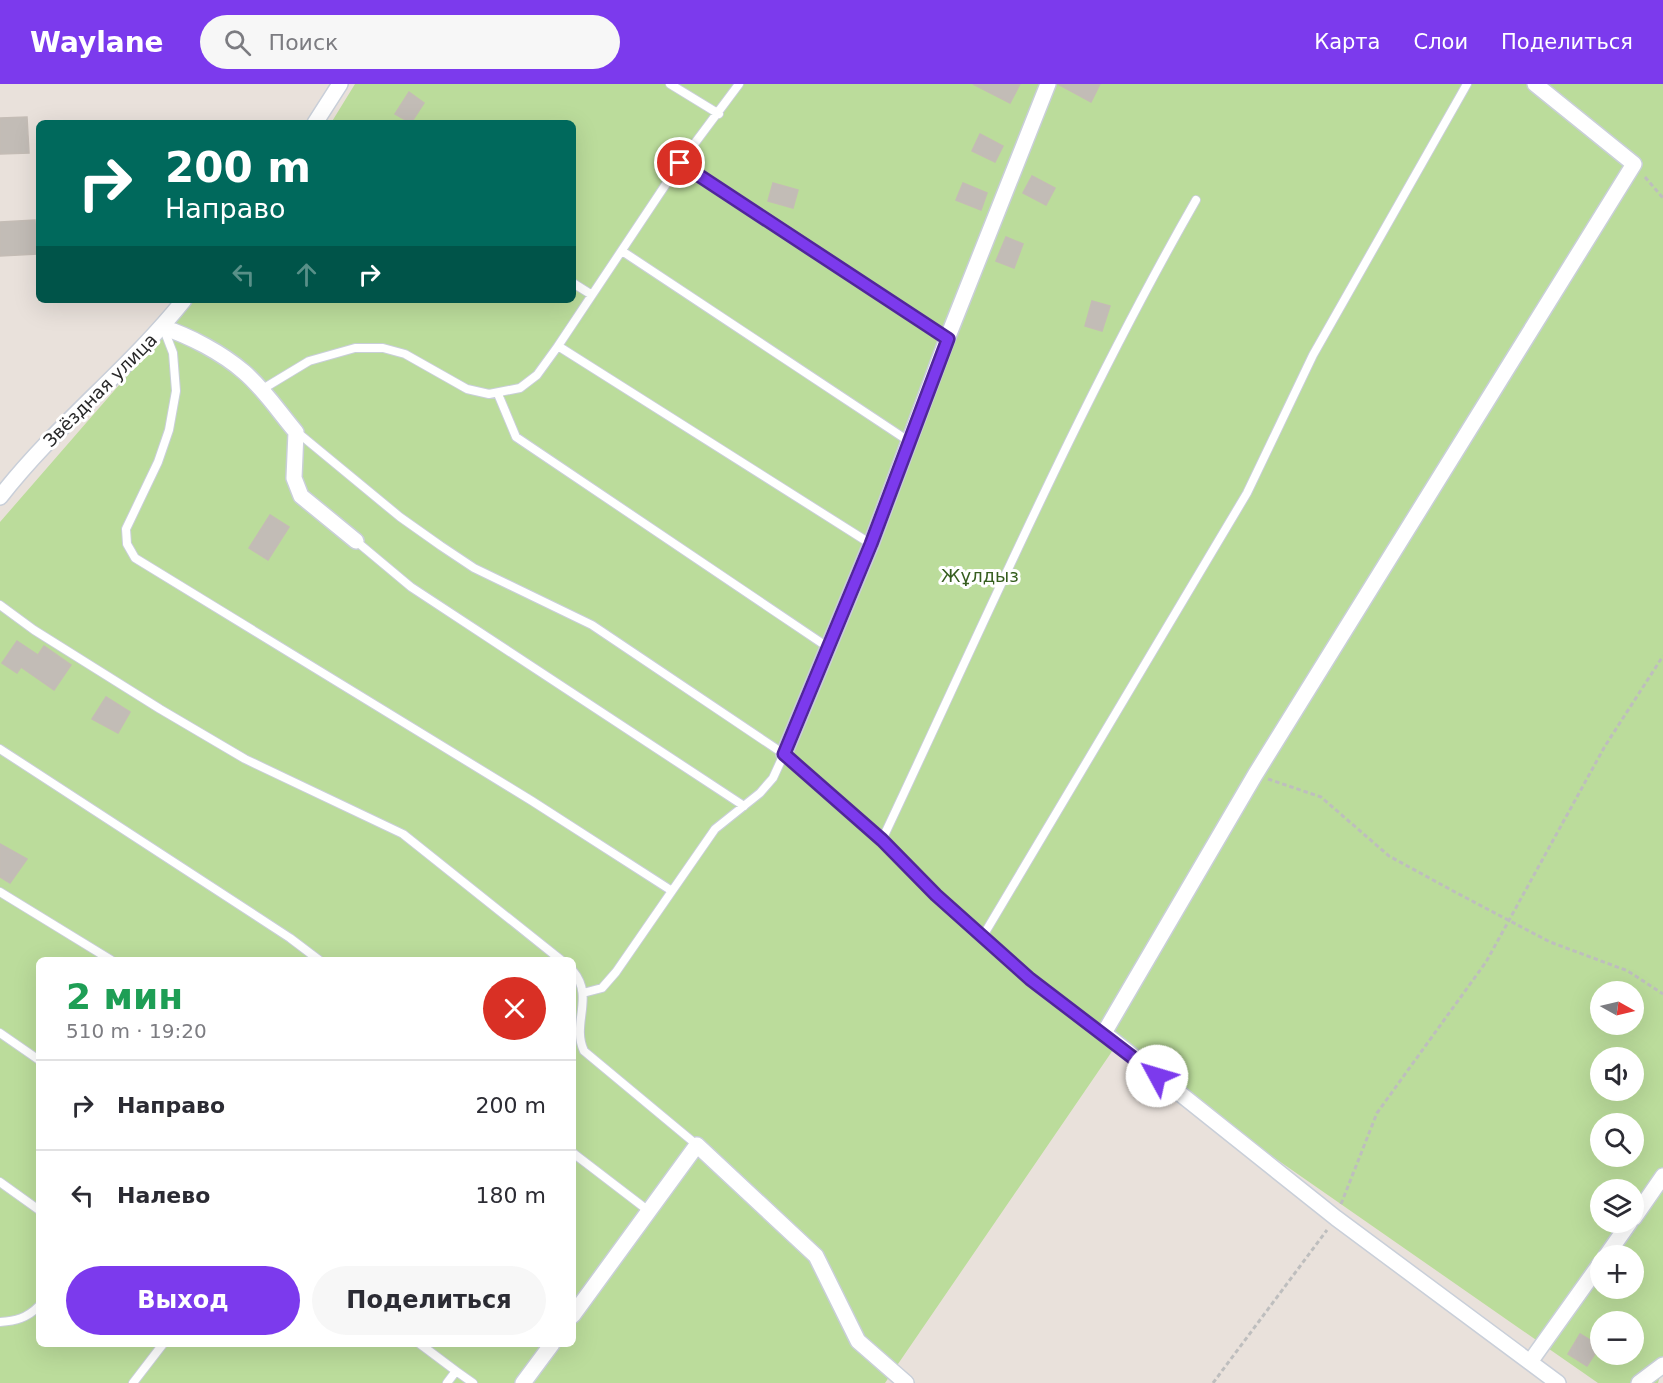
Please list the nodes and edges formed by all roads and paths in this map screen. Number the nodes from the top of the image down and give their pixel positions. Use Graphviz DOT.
graph roads {
  1 [pos="340,84"];
  2 [pos="670,84"];
  3 [pos="739,84"];
  4 [pos="1048,84"];
  5 [pos="1467,84"];
  6 [pos="1535,84"];
  7 [pos="719,114"];
  8 [pos="317,120"];
  9 [pos="680,163"];
  10 [pos="1634,164"];
  11 [pos="1663,198"];
  12 [pos="1197,200"];
  13 [pos="622,250"];
  14 [pos="576,285"];
  15 [pos="592,295"];
  16 [pos="182,303"];
  17 [pos="162,327"];
  18 [pos="948,339"];
  19 [pos="558,346"];
  20 [pos="261,390"];
  21 [pos="498,394"];
  22 [pos="296,432"];
  23 [pos="910,442"];
  24 [pos="0,497"];
  25 [pos="356,541"];
  26 [pos="871,544"];
  27 [pos="0,605"];
  28 [pos="829,648"];
  29 [pos="1663,656"];
  30 [pos="0,749"];
  31 [pos="784,754"];
  32 [pos="1255,775"];
  33 [pos="744,806"];
  34 [pos="882,840"];
  35 [pos="672,891"];
  36 [pos="0,892"];
  37 [pos="1509,921"];
  38 [pos="983,936"];
  39 [pos="106,957"];
  40 [pos="315,957"];
  41 [pos="557,957"];
  42 [pos="576,974"];
  43 [pos="584,993"];
  44 [pos="1663,994"];
  45 [pos="0,1033"];
  46 [pos="1104,1033"];
  47 [pos="36,1058"];
  48 [pos="697,1145"];
  49 [pos="576,1155"];
  50 [pos="1663,1176"];
  51 [pos="0,1182"];
  52 [pos="1644,1204"];
  53 [pos="36,1208"];
  54 [pos="650,1212"];
  55 [pos="1336,1218"];
  56 [pos="1590,1278"];
  57 [pos="576,1308"];
  58 [pos="36,1309"];
  59 [pos="0,1322"];
  60 [pos="161,1347"];
  61 [pos="424,1347"];
  62 [pos="550,1347"];
  63 [pos="1530,1362"];
  64 [pos="1663,1365"];
  65 [pos="456,1371"];
  66 [pos="133,1383"];
  67 [pos="447,1383"];
  68 [pos="473,1383"];
  69 [pos="523,1383"];
  70 [pos="906,1383"];
  71 [pos="1214,1383"];
  72 [pos="1558,1383"];
  73 [pos="1640,1383"];
  1 -- 8 [label="street"];
  2 -- 7 [label="lane"];
  3 -- 7 [label="lane"];
  4 -- 18 [label="street"];
  5 -- 38 [label="lane"];
  6 -- 10 [label="street"];
  7 -- 9 [label="lane"];
  9 -- 13 [label="lane"];
  9 -- 18 [label="lane"];
  10 -- 11 [label="path"];
  10 -- 32 [label="street"];
  12 -- 34 [label="lane"];
  13 -- 15 [label="lane"];
  13 -- 23 [label="lane"];
  14 -- 15 [label="lane"];
  15 -- 19 [label="lane"];
  16 -- 17 [label="street"];
  17 -- 20 [label="street, Звёздная улица"];
  17 -- 24 [label="street, Звёздная улица"];
  17 -- 35 [label="lane"];
  18 -- 23 [label="street"];
  19 -- 21 [label="lane"];
  19 -- 26 [label="lane"];
  20 -- 21 [label="lane"];
  20 -- 22 [label="street, Звёздная улица"];
  21 -- 28 [label="lane"];
  22 -- 25 [label="street"];
  22 -- 31 [label="lane"];
  23 -- 26 [label="street"];
  25 -- 33 [label="lane"];
  26 -- 28 [label="street"];
  27 -- 41 [label="lane"];
  28 -- 31 [label="street"];
  29 -- 37 [label="path"];
  30 -- 40 [label="lane"];
  31 -- 33 [label="lane"];
  31 -- 34 [label="lane"];
  32 -- 37 [label="path"];
  32 -- 46 [label="street"];
  33 -- 35 [label="lane"];
  34 -- 38 [label="lane"];
  35 -- 43 [label="lane"];
  36 -- 39 [label="lane"];
  37 -- 44 [label="path"];
  37 -- 55 [label="path"];
  38 -- 46 [label="lane"];
  42 -- 43 [label="lane"];
  43 -- 48 [label="lane"];
  45 -- 47 [label="lane"];
  46 -- 55 [label="street"];
  48 -- 54 [label="street"];
  48 -- 70 [label="street"];
  49 -- 54 [label="lane"];
  50 -- 52 [label="street"];
  51 -- 53 [label="lane"];
  54 -- 57 [label="street"];
  55 -- 63 [label="street"];
  55 -- 71 [label="path"];
  56 -- 63 [label="street"];
  58 -- 59 [label="lane"];
  60 -- 66 [label="lane"];
  61 -- 65 [label="lane"];
  62 -- 69 [label="street"];
  63 -- 72 [label="street"];
  64 -- 73 [label="street"];
  65 -- 67 [label="lane"];
  65 -- 68 [label="lane"];
}
